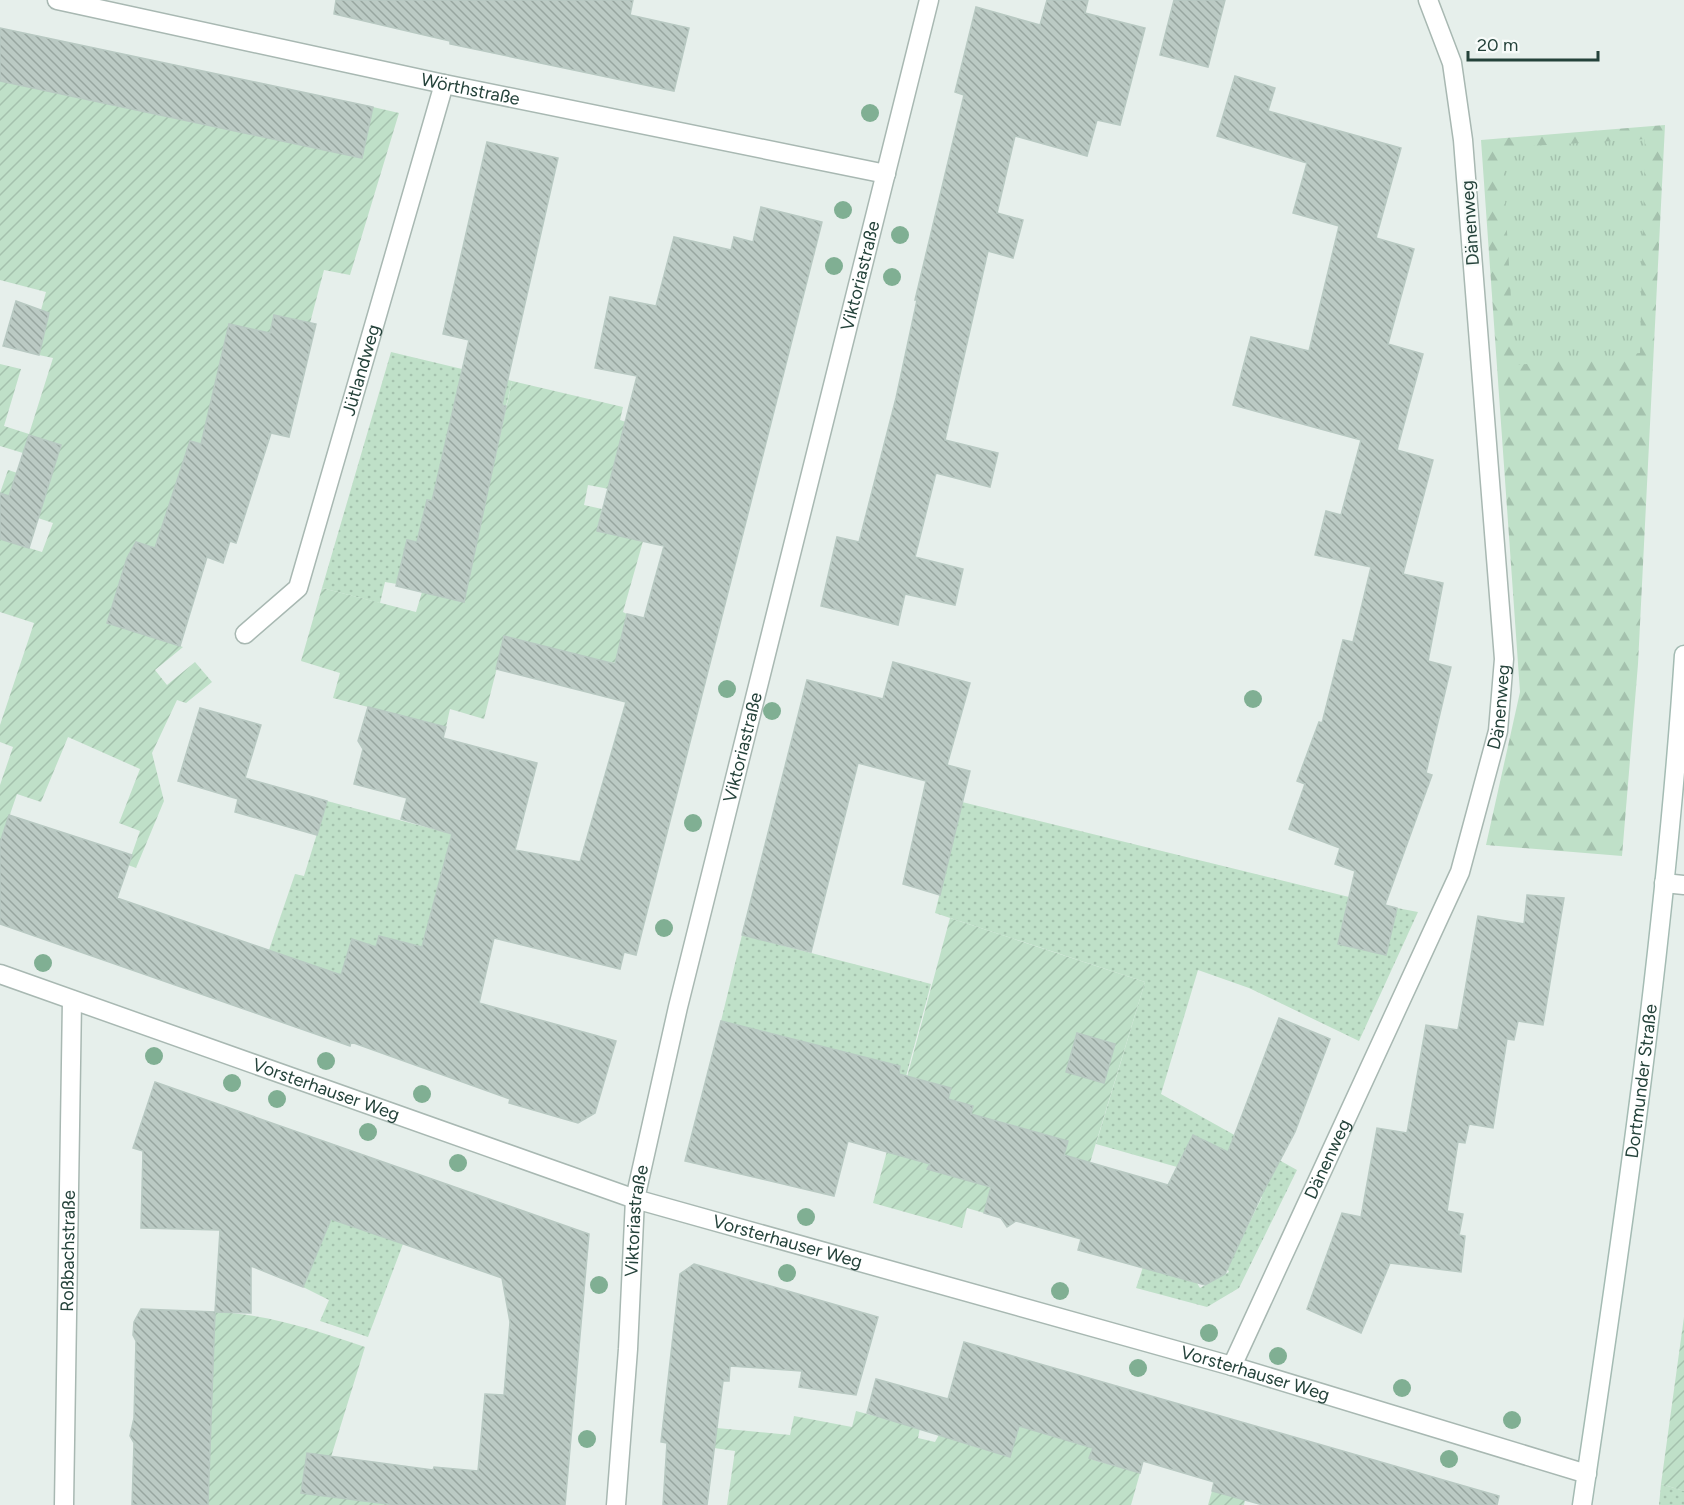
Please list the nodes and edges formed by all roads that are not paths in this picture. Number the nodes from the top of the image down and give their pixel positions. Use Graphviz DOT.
graph roads {
  1 [pos="57,0"];
  2 [pos="929,0"];
  3 [pos="1428,0"];
  4 [pos="444,84"];
  5 [pos="886,174"];
  6 [pos="245,634"];
  7 [pos="1684,655"];
  8 [pos="1664,883"];
  9 [pos="1684,885"];
  10 [pos="0,974"];
  11 [pos="72,1000"];
  12 [pos="635,1199"];
  13 [pos="1232,1366"];
  14 [pos="1587,1474"];
  15 [pos="64,1505"];
  16 [pos="616,1505"];
  17 [pos="1582,1505"];
  1 -- 4 [label="street, Wörthstraße"];
  2 -- 5 [label="street, Viktoriastraße"];
  3 -- 13 [label="street, Dänenweg"];
  4 -- 5 [label="street, Wörthstraße"];
  4 -- 6 [label="street, Jütlandweg"];
  5 -- 12 [label="street, Viktoriastraße"];
  7 -- 8 [label="street, Dortmunder Straße"];
  8 -- 9 [label="street"];
  8 -- 14 [label="street, Dortmunder Straße"];
  10 -- 11 [label="street, Vorsterhauser Weg"];
  11 -- 12 [label="street, Vorsterhauser Weg"];
  11 -- 15 [label="street, Roßbachstraße"];
  12 -- 13 [label="street, Vorsterhauser Weg"];
  12 -- 16 [label="street, Viktoriastraße"];
  13 -- 14 [label="street, Vorsterhauser Weg"];
  14 -- 17 [label="street, Dortmunder Straße"];
}
